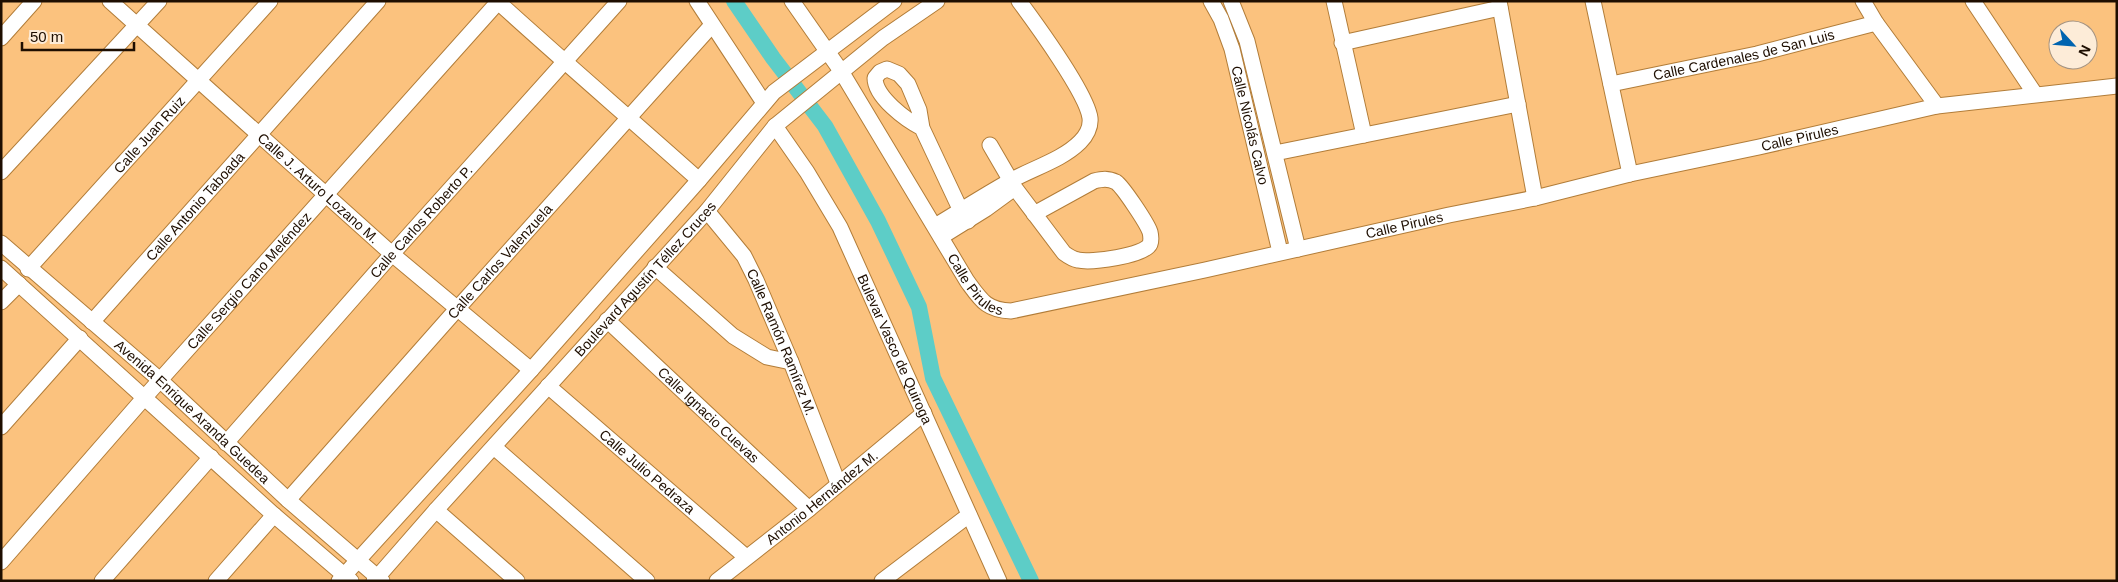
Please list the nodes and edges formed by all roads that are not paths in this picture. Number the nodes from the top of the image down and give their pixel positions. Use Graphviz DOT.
graph roads {
  1 [pos="34,1"];
  2 [pos="110,1"];
  3 [pos="159,1"];
  4 [pos="270,1"];
  5 [pos="378,1"];
  6 [pos="619,1"];
  7 [pos="697,1"];
  8 [pos="792,1"];
  9 [pos="894,1"];
  10 [pos="937,1"];
  11 [pos="1019,1"];
  12 [pos="1211,1"];
  13 [pos="1231,1"];
  14 [pos="1334,1"];
  15 [pos="1593,1"];
  16 [pos="1863,1"];
  17 [pos="1973,1"];
  18 [pos="498,2"];
  19 [pos="1500,5"];
  20 [pos="1876,23"];
  21 [pos="712,25"];
  22 [pos="137,26"];
  23 [pos="1,38"];
  24 [pos="1342,44"];
  25 [pos="828,51"];
  26 [pos="564,63"];
  27 [pos="841,71"];
  28 [pos="199,82"];
  29 [pos="1611,84"];
  30 [pos="2117,86"];
  31 [pos="2035,94"];
  32 [pos="769,98"];
  33 [pos="1518,104"];
  34 [pos="1937,106"];
  35 [pos="629,118"];
  36 [pos="775,126"];
  37 [pos="922,128"];
  38 [pos="259,136"];
  39 [pos="1364,136"];
  40 [pos="990,145"];
  41 [pos="1275,153"];
  42 [pos="1,172"];
  43 [pos="1630,174"];
  44 [pos="699,180"];
  45 [pos="1012,184"];
  46 [pos="326,195"];
  47 [pos="1535,198"];
  48 [pos="707,211"];
  49 [pos="1034,214"];
  50 [pos="965,216"];
  51 [pos="938,232"];
  52 [pos="1,243"];
  53 [pos="1298,249"];
  54 [pos="1280,252"];
  55 [pos="392,254"];
  56 [pos="655,267"];
  57 [pos="1,268"];
  58 [pos="28,268"];
  59 [pos="18,284"];
  60 [pos="1,302"];
  61 [pos="457,309"];
  62 [pos="607,320"];
  63 [pos="92,322"];
  64 [pos="80,338"];
  65 [pos="791,362"];
  66 [pos="531,370"];
  67 [pos="160,380"];
  68 [pos="548,386"];
  69 [pos="144,398"];
  70 [pos="924,413"];
  71 [pos="1,427"];
  72 [pos="226,443"];
  73 [pos="494,447"];
  74 [pos="211,457"];
  75 [pos="838,483"];
  76 [pos="288,500"];
  77 [pos="809,509"];
  78 [pos="436,510"];
  79 [pos="274,515"];
  80 [pos="969,515"];
  81 [pos="746,557"];
  82 [pos="358,560"];
  83 [pos="1,562"];
  84 [pos="345,579"];
  85 [pos="378,579"];
  86 [pos="102,581"];
  87 [pos="216,581"];
  88 [pos="517,581"];
  89 [pos="647,581"];
  90 [pos="717,581"];
  91 [pos="882,581"];
  92 [pos="998,581"];
  1 -- 23 [label="street"];
  2 -- 22 [label="street, Calle J. Arturo Lozano M."];
  3 -- 22 [label="street"];
  4 -- 28 [label="street, Calle Juan Ruiz"];
  5 -- 38 [label="street, Calle Antonio Taboada"];
  6 -- 26 [label="street, Calle Carlos Roberto P."];
  7 -- 21 [label="street"];
  8 -- 25 [label="street, Calle Pirules"];
  9 -- 25 [label="street, Boulevard Agustín Téllez Cruces"];
  10 -- 27 [label="street, Boulevard Agustín Téllez Cruces"];
  11 -- 45 [label="street"];
  12 -- 54 [label="street, Calle Nicolás Calvo"];
  13 -- 41 [label="street, Calle Nicolás Calvo"];
  14 -- 24 [label="street"];
  15 -- 29 [label="street"];
  16 -- 20 [label="street"];
  17 -- 31 [label="street"];
  18 -- 26 [label="street"];
  18 -- 46 [label="street, Calle Sergio Cano Meléndez"];
  19 -- 24 [label="street"];
  19 -- 33 [label="street"];
  20 -- 29 [label="street, Calle Cardenales de San Luis"];
  20 -- 34 [label="street"];
  21 -- 32 [label="street"];
  21 -- 35 [label="street, Calle Carlos Valenzuela"];
  22 -- 28 [label="street, Calle J. Arturo Lozano M."];
  22 -- 42 [label="street"];
  24 -- 39 [label="street"];
  25 -- 27 [label="street, Calle Pirules"];
  25 -- 32 [label="street, Boulevard Agustín Téllez Cruces"];
  26 -- 35 [label="street"];
  26 -- 55 [label="street, Calle Carlos Roberto P."];
  27 -- 36 [label="street, Boulevard Agustín Téllez Cruces"];
  27 -- 51 [label="street, Calle Pirules"];
  28 -- 38 [label="street, Calle J. Arturo Lozano M."];
  28 -- 58 [label="street, Calle Juan Ruiz"];
  29 -- 43 [label="street"];
  30 -- 31 [label="street, Calle Pirules"];
  31 -- 34 [label="street, Calle Pirules"];
  32 -- 44 [label="street, Boulevard Agustín Téllez Cruces"];
  33 -- 39 [label="street"];
  33 -- 47 [label="street"];
  34 -- 43 [label="street, Calle Pirules"];
  35 -- 44 [label="street"];
  35 -- 61 [label="street, Calle Carlos Valenzuela"];
  36 -- 48 [label="street, Boulevard Agustín Téllez Cruces"];
  36 -- 70 [label="street, Bulevar Vasco de Quiroga"];
  37 -- 50 [label="street"];
  38 -- 46 [label="street, Calle J. Arturo Lozano M."];
  38 -- 63 [label="street, Calle Antonio Taboada"];
  39 -- 41 [label="street"];
  40 -- 45 [label="street"];
  41 -- 53 [label="street, Calle Nicolás Calvo"];
  43 -- 47 [label="street, Calle Pirules"];
  44 -- 66 [label="street, Boulevard Agustín Téllez Cruces"];
  45 -- 49 [label="street"];
  45 -- 50 [label="street"];
  46 -- 55 [label="street, Calle J. Arturo Lozano M."];
  46 -- 67 [label="street, Calle Sergio Cano Meléndez"];
  47 -- 53 [label="street, Calle Pirules"];
  48 -- 56 [label="street, Boulevard Agustín Téllez Cruces"];
  48 -- 65 [label="street, Calle Ramón Ramírez M."];
  49 -- 49 [label="street"];
  50 -- 51 [label="street"];
  51 -- 54 [label="street, Calle Pirules"];
  52 -- 58 [label="street, Avenida Enrique Aranda Guedea"];
  53 -- 54 [label="street, Calle Pirules"];
  55 -- 61 [label="street, Calle J. Arturo Lozano M."];
  55 -- 72 [label="street, Calle Carlos Roberto P."];
  56 -- 62 [label="street, Boulevard Agustín Téllez Cruces"];
  56 -- 65 [label="street"];
  57 -- 59 [label="street, Avenida Enrique Aranda Guedea"];
  58 -- 63 [label="street, Avenida Enrique Aranda Guedea"];
  59 -- 60 [label="street"];
  59 -- 64 [label="street, Avenida Enrique Aranda Guedea"];
  61 -- 66 [label="street, Calle J. Arturo Lozano M."];
  61 -- 76 [label="street, Calle Carlos Valenzuela"];
  62 -- 68 [label="street, Boulevard Agustín Téllez Cruces"];
  62 -- 77 [label="street, Calle Ignacio Cuevas"];
  63 -- 67 [label="street, Avenida Enrique Aranda Guedea"];
  64 -- 69 [label="street, Avenida Enrique Aranda Guedea"];
  64 -- 71 [label="street"];
  65 -- 75 [label="street, Calle Ramón Ramírez M."];
  66 -- 82 [label="street, Boulevard Agustín Téllez Cruces"];
  67 -- 69 [label="street, Calle Sergio Cano Meléndez"];
  67 -- 72 [label="street, Avenida Enrique Aranda Guedea"];
  68 -- 73 [label="street, Boulevard Agustín Téllez Cruces"];
  68 -- 81 [label="street, Calle Julio Pedraza"];
  69 -- 74 [label="street, Avenida Enrique Aranda Guedea"];
  69 -- 83 [label="street, Calle Sergio Cano Meléndez"];
  70 -- 75 [label="street, Antonio Hernández M."];
  70 -- 80 [label="street, Bulevar Vasco de Quiroga"];
  72 -- 76 [label="street, Avenida Enrique Aranda Guedea"];
  73 -- 78 [label="street, Boulevard Agustín Téllez Cruces"];
  73 -- 89 [label="street"];
  74 -- 79 [label="street, Avenida Enrique Aranda Guedea"];
  74 -- 86 [label="street"];
  75 -- 77 [label="street, Antonio Hernández M."];
  76 -- 82 [label="street, Avenida Enrique Aranda Guedea"];
  77 -- 81 [label="street, Antonio Hernández M."];
  78 -- 85 [label="street, Boulevard Agustín Téllez Cruces"];
  78 -- 88 [label="street"];
  79 -- 84 [label="street, Avenida Enrique Aranda Guedea"];
  79 -- 87 [label="street"];
  80 -- 91 [label="street"];
  80 -- 92 [label="street, Bulevar Vasco de Quiroga"];
  81 -- 90 [label="street, Antonio Hernández M."];
  82 -- 84 [label="street, Boulevard Agustín Téllez Cruces"];
  82 -- 85 [label="street, Avenida Enrique Aranda Guedea"];
}
